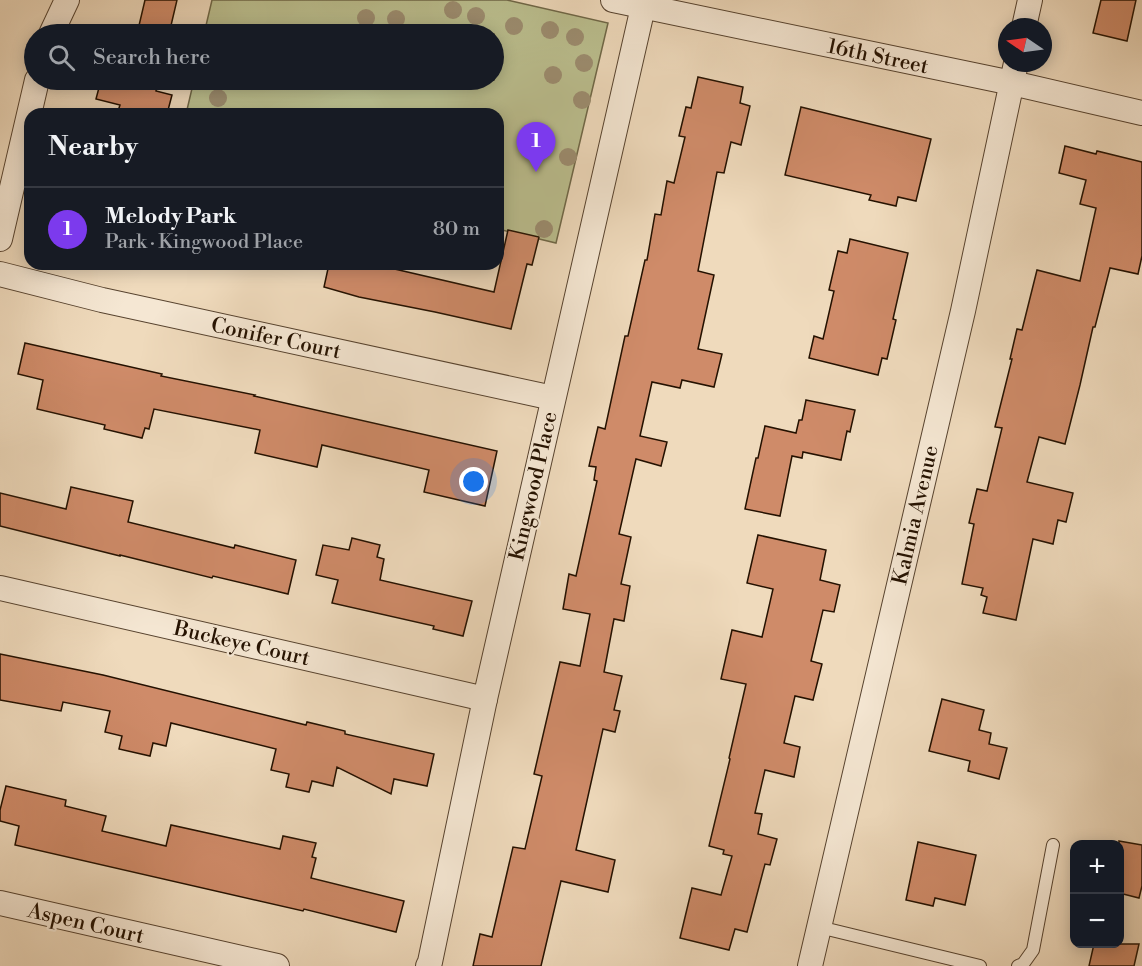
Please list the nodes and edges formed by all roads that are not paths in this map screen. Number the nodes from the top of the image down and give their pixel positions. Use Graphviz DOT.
graph roads {
  1 [pos="67,0"];
  2 [pos="613,0"];
  3 [pos="1030,0"];
  4 [pos="643,7"];
  5 [pos="1026,18"];
  6 [pos="56,24"];
  7 [pos="1014,73"];
  8 [pos="35,90"];
  9 [pos="30,108"];
  10 [pos="1142,113"];
  11 [pos="24,136"];
  12 [pos="0,238"];
  13 [pos="0,274"];
  14 [pos="553,398"];
  15 [pos="0,588"];
  16 [pos="485,699"];
  17 [pos="1053,845"];
  18 [pos="0,903"];
  19 [pos="819,927"];
  20 [pos="277,966"];
  21 [pos="428,966"];
  22 [pos="810,966"];
  23 [pos="980,966"];
  24 [pos="1018,966"];
  1 -- 6 [label="street"];
  2 -- 4 [label="street, 16th Street"];
  3 -- 5 [label="street"];
  4 -- 7 [label="street, 16th Street"];
  4 -- 14 [label="street, Kingwood Place"];
  7 -- 10 [label="street, 16th Street"];
  7 -- 19 [label="street, Kalmia Avenue"];
  8 -- 9 [label="street"];
  11 -- 12 [label="street"];
  13 -- 14 [label="street, Conifer Court"];
  14 -- 16 [label="street, Kingwood Place"];
  15 -- 16 [label="street, Buckeye Court"];
  16 -- 21 [label="street, Kingwood Place"];
  17 -- 24 [label="lane"];
  18 -- 20 [label="street, Aspen Court"];
  19 -- 22 [label="street, Kalmia Avenue"];
  19 -- 23 [label="lane"];
}
